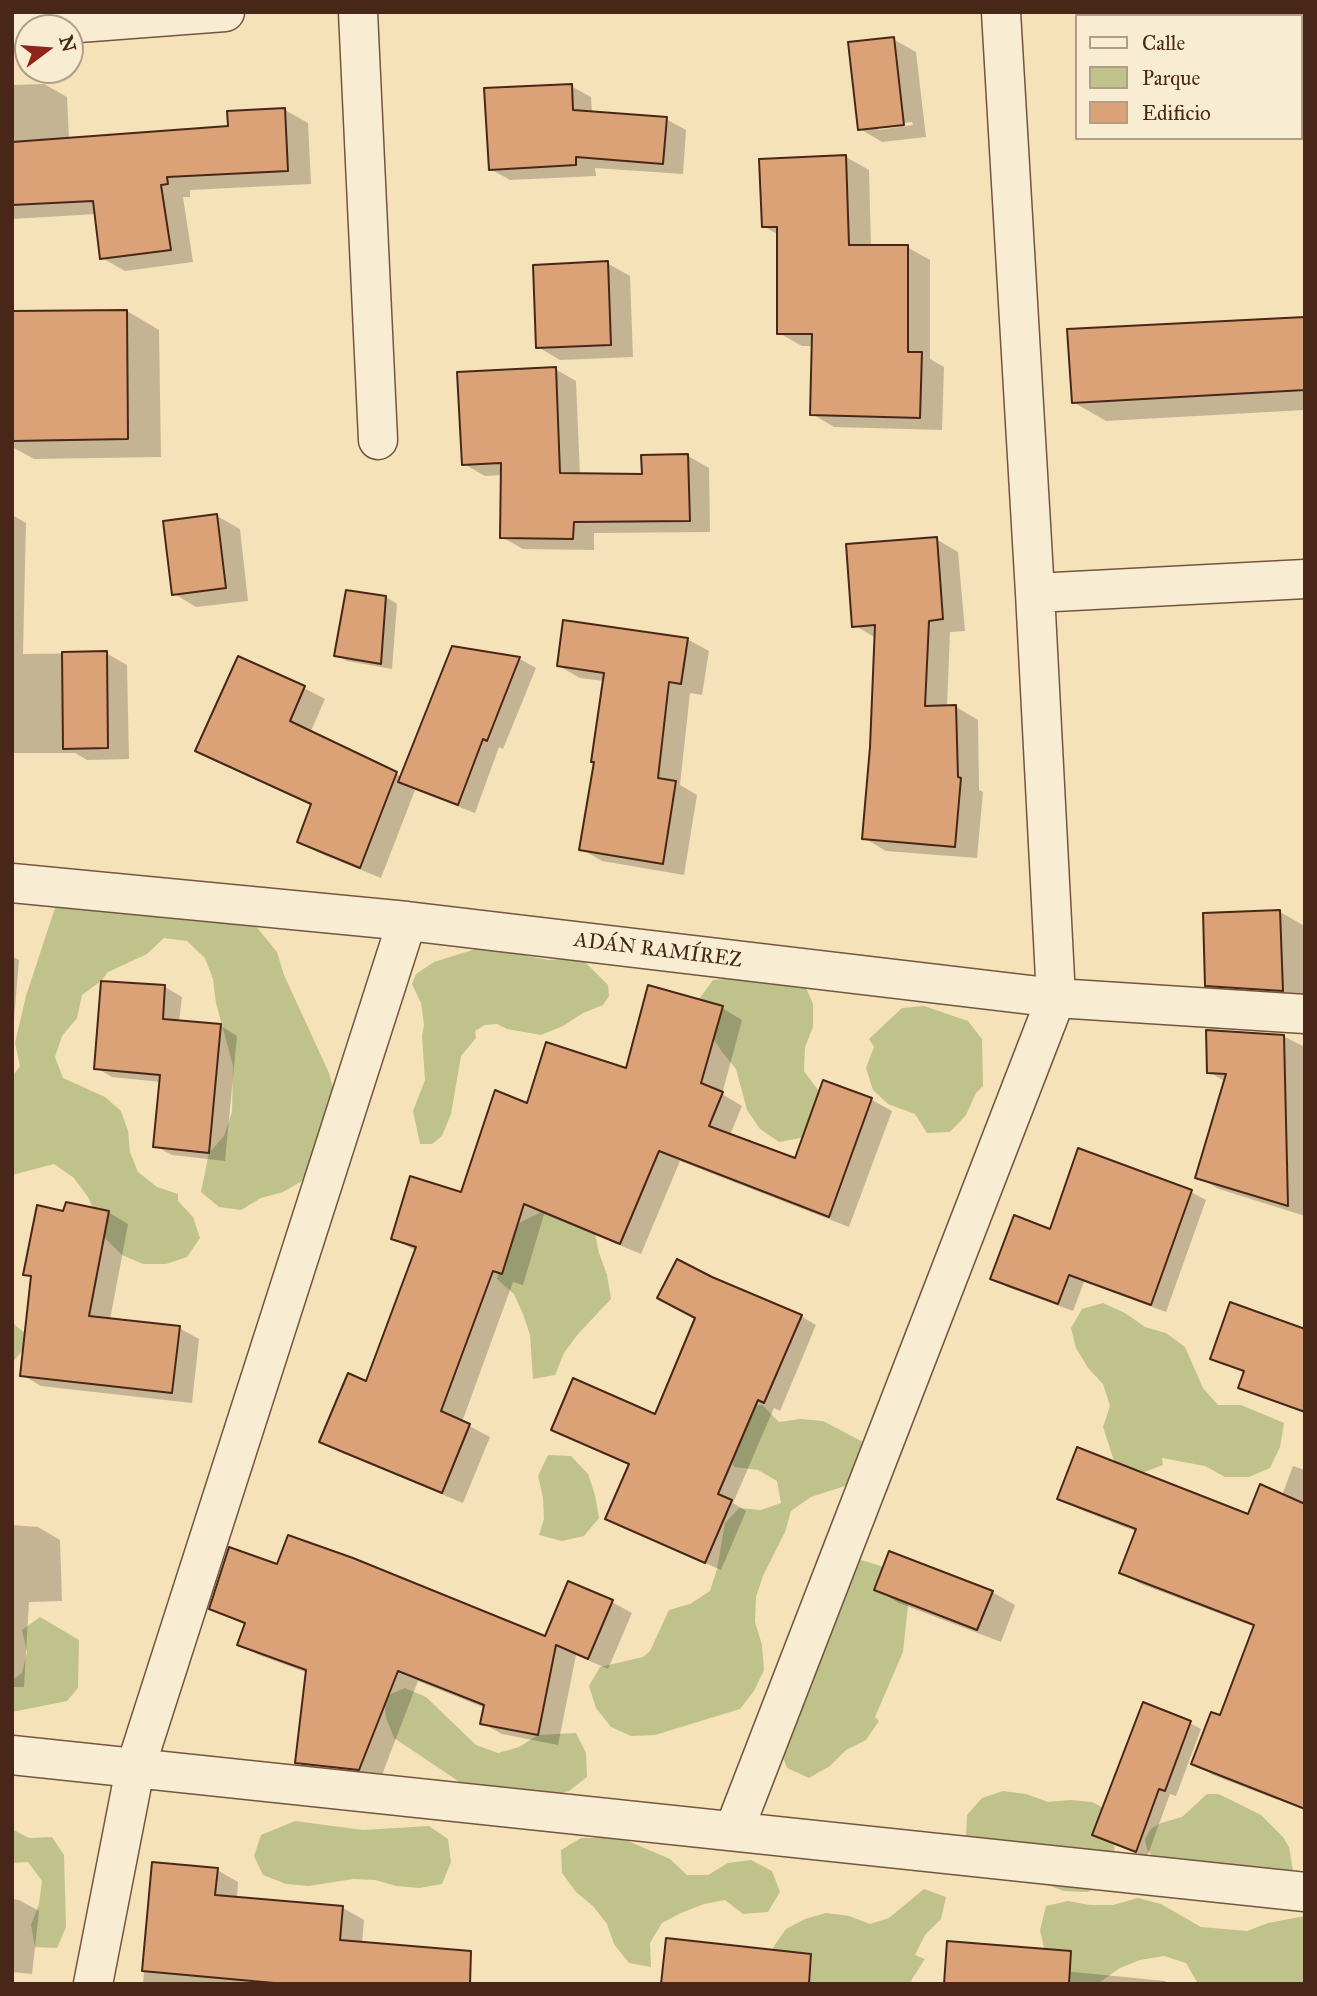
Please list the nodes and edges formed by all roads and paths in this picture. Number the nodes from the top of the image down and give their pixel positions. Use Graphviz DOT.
graph roads {
  1 [pos="225,12"];
  2 [pos="358,12"];
  3 [pos="1001,12"];
  4 [pos="12,28"];
  5 [pos="378,440"];
  6 [pos="1305,579"];
  7 [pos="1035,593"];
  8 [pos="12,883"];
  9 [pos="407,921"];
  10 [pos="1056,999"];
  11 [pos="1305,1014"];
  12 [pos="12,1755"];
  13 [pos="135,1769"];
  14 [pos="733,1830"];
  15 [pos="1305,1892"];
  16 [pos="93,1984"];
  1 -- 4 [label="street"];
  2 -- 5 [label="street"];
  3 -- 7 [label="street"];
  6 -- 7 [label="street"];
  7 -- 10 [label="street"];
  8 -- 9 [label="street, ADÁN RAMÍREZ"];
  9 -- 10 [label="street, ADÁN RAMÍREZ"];
  9 -- 13 [label="street"];
  10 -- 11 [label="street, ADÁN RAMÍREZ"];
  10 -- 14 [label="street"];
  12 -- 13 [label="street"];
  13 -- 14 [label="street"];
  13 -- 16 [label="street"];
  14 -- 15 [label="street"];
}
